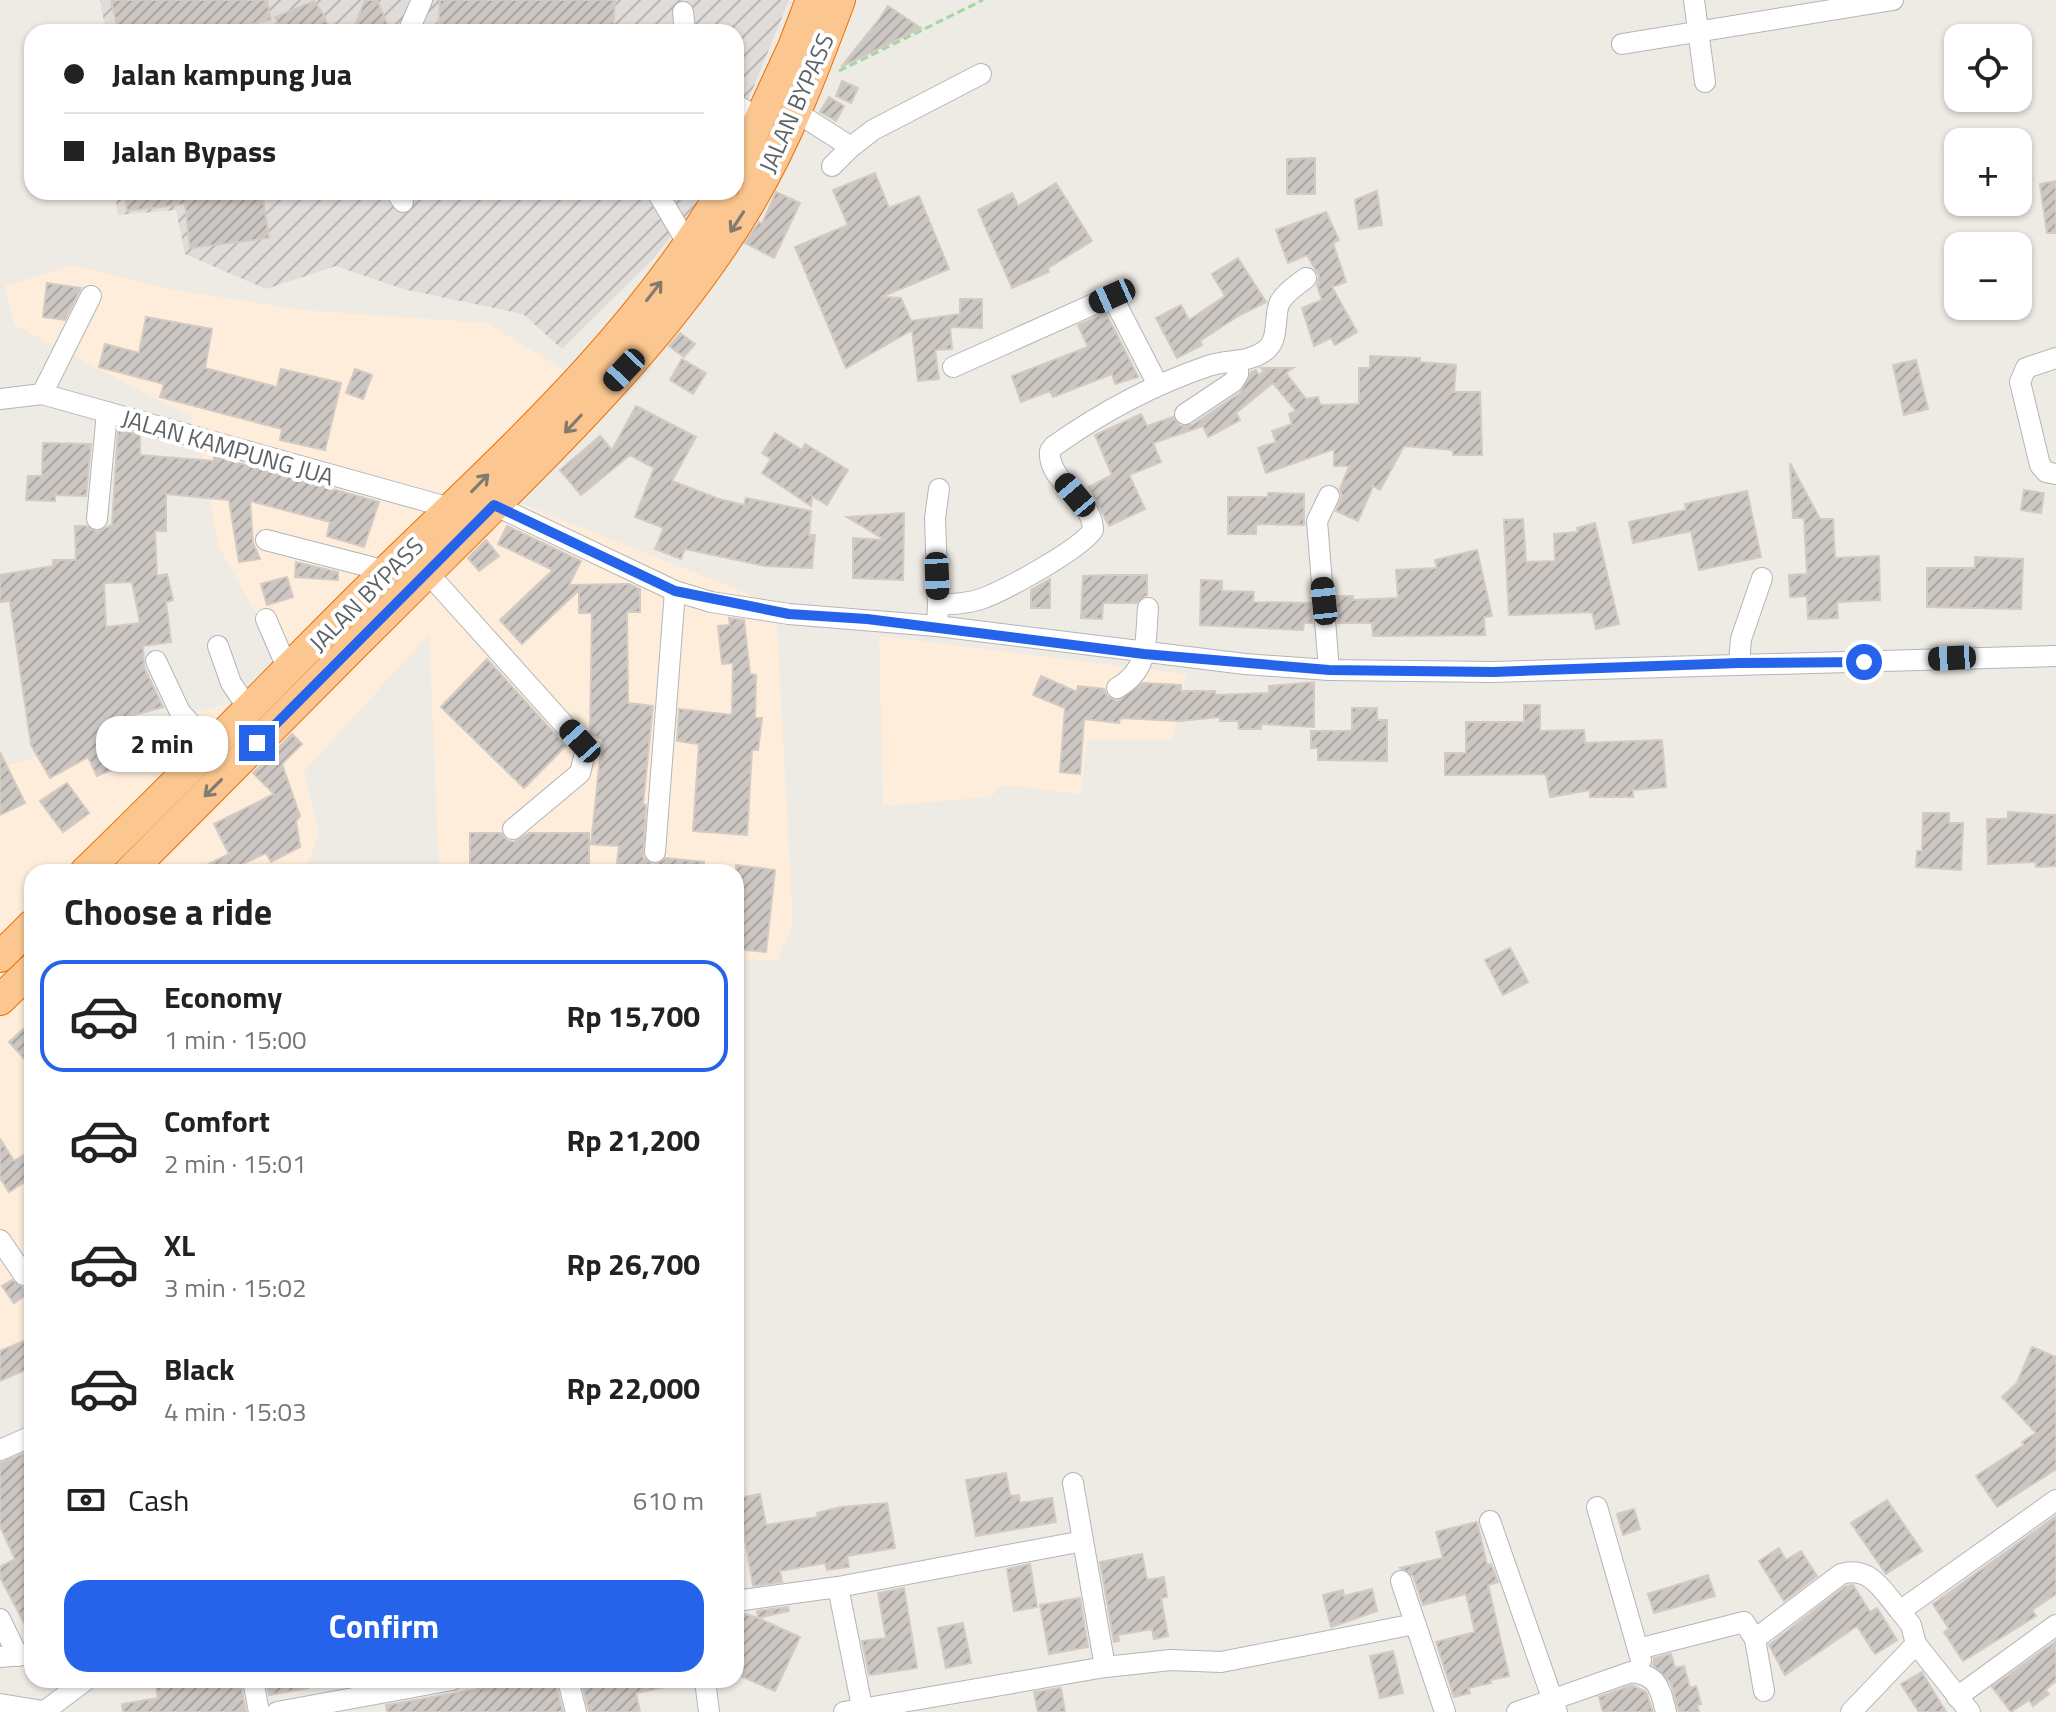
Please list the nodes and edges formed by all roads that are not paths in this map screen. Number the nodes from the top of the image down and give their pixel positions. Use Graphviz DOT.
graph roads {
  1 [pos="422,0"];
  2 [pos="811,0"];
  3 [pos="840,0"];
  4 [pos="1694,0"];
  5 [pos="1893,0"];
  6 [pos="412,24"];
  7 [pos="1698,31"];
  8 [pos="1622,44"];
  9 [pos="808,60"];
  10 [pos="981,74"];
  11 [pos="1705,82"];
  12 [pos="749,112"];
  13 [pos="796,112"];
  14 [pos="744,134"];
  15 [pos="851,147"];
  16 [pos="832,166"];
  17 [pos="662,200"];
  18 [pos="717,200"];
  19 [pos="689,246"];
  20 [pos="1306,278"];
  21 [pos="91,296"];
  22 [pos="2056,358"];
  23 [pos="1238,363"];
  24 [pos="953,367"];
  25 [pos="1158,385"];
  26 [pos="42,394"];
  27 [pos="0,399"];
  28 [pos="107,412"];
  29 [pos="1185,414"];
  30 [pos="2056,474"];
  31 [pos="939,489"];
  32 [pos="1329,496"];
  33 [pos="494,505"];
  34 [pos="454,509"];
  35 [pos="97,519"];
  36 [pos="266,540"];
  37 [pos="386,571"];
  38 [pos="427,572"];
  39 [pos="1762,578"];
  40 [pos="675,591"];
  41 [pos="938,605"];
  42 [pos="1148,608"];
  43 [pos="266,619"];
  44 [pos="937,626"];
  45 [pos="218,646"];
  46 [pos="1144,654"];
  47 [pos="2056,656"];
  48 [pos="156,661"];
  49 [pos="1739,663"];
  50 [pos="1329,670"];
  51 [pos="289,672"];
  52 [pos="1117,688"];
  53 [pos="250,711"];
  54 [pos="214,748"];
  55 [pos="513,829"];
  56 [pos="655,852"];
  57 [pos="93,864"];
  58 [pos="137,864"];
  59 [pos="24,933"];
  60 [pos="0,957"];
  61 [pos="24,977"];
  62 [pos="0,1000"];
  63 [pos="0,1240"];
  64 [pos="24,1275"];
  65 [pos="24,1440"];
  66 [pos="0,1450"];
  67 [pos="1073,1483"];
  68 [pos="2056,1500"];
  69 [pos="1597,1507"];
  70 [pos="1490,1521"];
  71 [pos="1083,1541"];
  72 [pos="1401,1581"];
  73 [pos="838,1587"];
  74 [pos="744,1600"];
  75 [pos="1900,1611"];
  76 [pos="0,1619"];
  77 [pos="1415,1624"];
  78 [pos="2056,1625"];
  79 [pos="1755,1639"];
  80 [pos="1916,1644"];
  81 [pos="1638,1649"];
  82 [pos="17,1656"];
  83 [pos="1105,1667"];
  84 [pos="1645,1673"];
  85 [pos="76,1688"];
  86 [pos="254,1688"];
  87 [pos="364,1688"];
  88 [pos="570,1688"];
  89 [pos="706,1688"];
  90 [pos="1764,1691"];
  91 [pos="0,1704"];
  92 [pos="1964,1704"];
  93 [pos="1555,1705"];
  94 [pos="857,1711"];
  95 [pos="47,1712"];
  96 [pos="259,1712"];
  97 [pos="277,1712"];
  98 [pos="576,1712"];
  99 [pos="709,1712"];
  100 [pos="1445,1712"];
  101 [pos="1517,1712"];
  102 [pos="1666,1712"];
  103 [pos="1851,1712"];
  1 -- 6 [label="street"];
  2 -- 9 [label="highway, JALAN BYPASS"];
  3 -- 9 [label="highway, JALAN BYPASS"];
  4 -- 7 [label="street"];
  5 -- 7 [label="street"];
  7 -- 8 [label="street"];
  7 -- 11 [label="street"];
  9 -- 12 [label="highway, JALAN BYPASS"];
  9 -- 13 [label="highway, JALAN BYPASS"];
  10 -- 15 [label="street"];
  12 -- 14 [label="highway, JALAN BYPASS"];
  13 -- 15 [label="street"];
  13 -- 33 [label="highway, JALAN BYPASS, one-way"];
  15 -- 16 [label="street"];
  17 -- 19 [label="street"];
  18 -- 19 [label="highway, JALAN BYPASS"];
  34 -- 19 [label="highway, JALAN BYPASS, one-way"];
  20 -- 23 [label="street"];
  21 -- 26 [label="street"];
  22 -- 30 [label="street"];
  23 -- 25 [label="street"];
  23 -- 29 [label="street"];
  24 -- 25 [label="street"];
  25 -- 41 [label="street"];
  26 -- 27 [label="street, JALAN KAMPUNG JUA"];
  26 -- 28 [label="street, JALAN KAMPUNG JUA"];
  28 -- 34 [label="street, JALAN KAMPUNG JUA"];
  28 -- 35 [label="street"];
  31 -- 41 [label="street"];
  32 -- 50 [label="street"];
  33 -- 38 [label="highway, JALAN BYPASS"];
  33 -- 40 [label="street"];
  34 -- 37 [label="highway, JALAN BYPASS"];
  36 -- 37 [label="street"];
  37 -- 51 [label="highway, JALAN BYPASS"];
  38 -- 55 [label="street"];
  38 -- 58 [label="highway, JALAN BYPASS, one-way"];
  39 -- 49 [label="street"];
  40 -- 44 [label="street"];
  40 -- 56 [label="street"];
  41 -- 44 [label="street"];
  42 -- 46 [label="street"];
  43 -- 51 [label="street"];
  44 -- 46 [label="street"];
  45 -- 53 [label="street"];
  46 -- 50 [label="street"];
  46 -- 52 [label="street"];
  47 -- 49 [label="street"];
  48 -- 54 [label="street"];
  49 -- 50 [label="street"];
  51 -- 53 [label="highway, JALAN BYPASS"];
  53 -- 54 [label="highway, JALAN BYPASS"];
  54 -- 57 [label="highway, JALAN BYPASS"];
  59 -- 60 [label="highway"];
  61 -- 62 [label="highway"];
  63 -- 64 [label="street"];
  65 -- 66 [label="street"];
  67 -- 71 [label="street"];
  68 -- 75 [label="street"];
  69 -- 81 [label="street"];
  70 -- 93 [label="street"];
  71 -- 73 [label="street"];
  71 -- 83 [label="street"];
  72 -- 77 [label="street"];
  73 -- 74 [label="street"];
  73 -- 94 [label="street"];
  75 -- 79 [label="street"];
  75 -- 80 [label="street"];
  76 -- 82 [label="street"];
  77 -- 83 [label="street"];
  77 -- 100 [label="street"];
  78 -- 92 [label="street"];
  79 -- 81 [label="street"];
  79 -- 90 [label="street"];
  80 -- 92 [label="street"];
  80 -- 103 [label="street"];
  81 -- 84 [label="street"];
  83 -- 94 [label="street"];
  84 -- 93 [label="street"];
  84 -- 102 [label="street"];
  85 -- 95 [label="street"];
  86 -- 96 [label="street"];
  87 -- 97 [label="street"];
  88 -- 98 [label="street"];
  89 -- 99 [label="street"];
  91 -- 95 [label="street"];
  93 -- 101 [label="street"];
}
